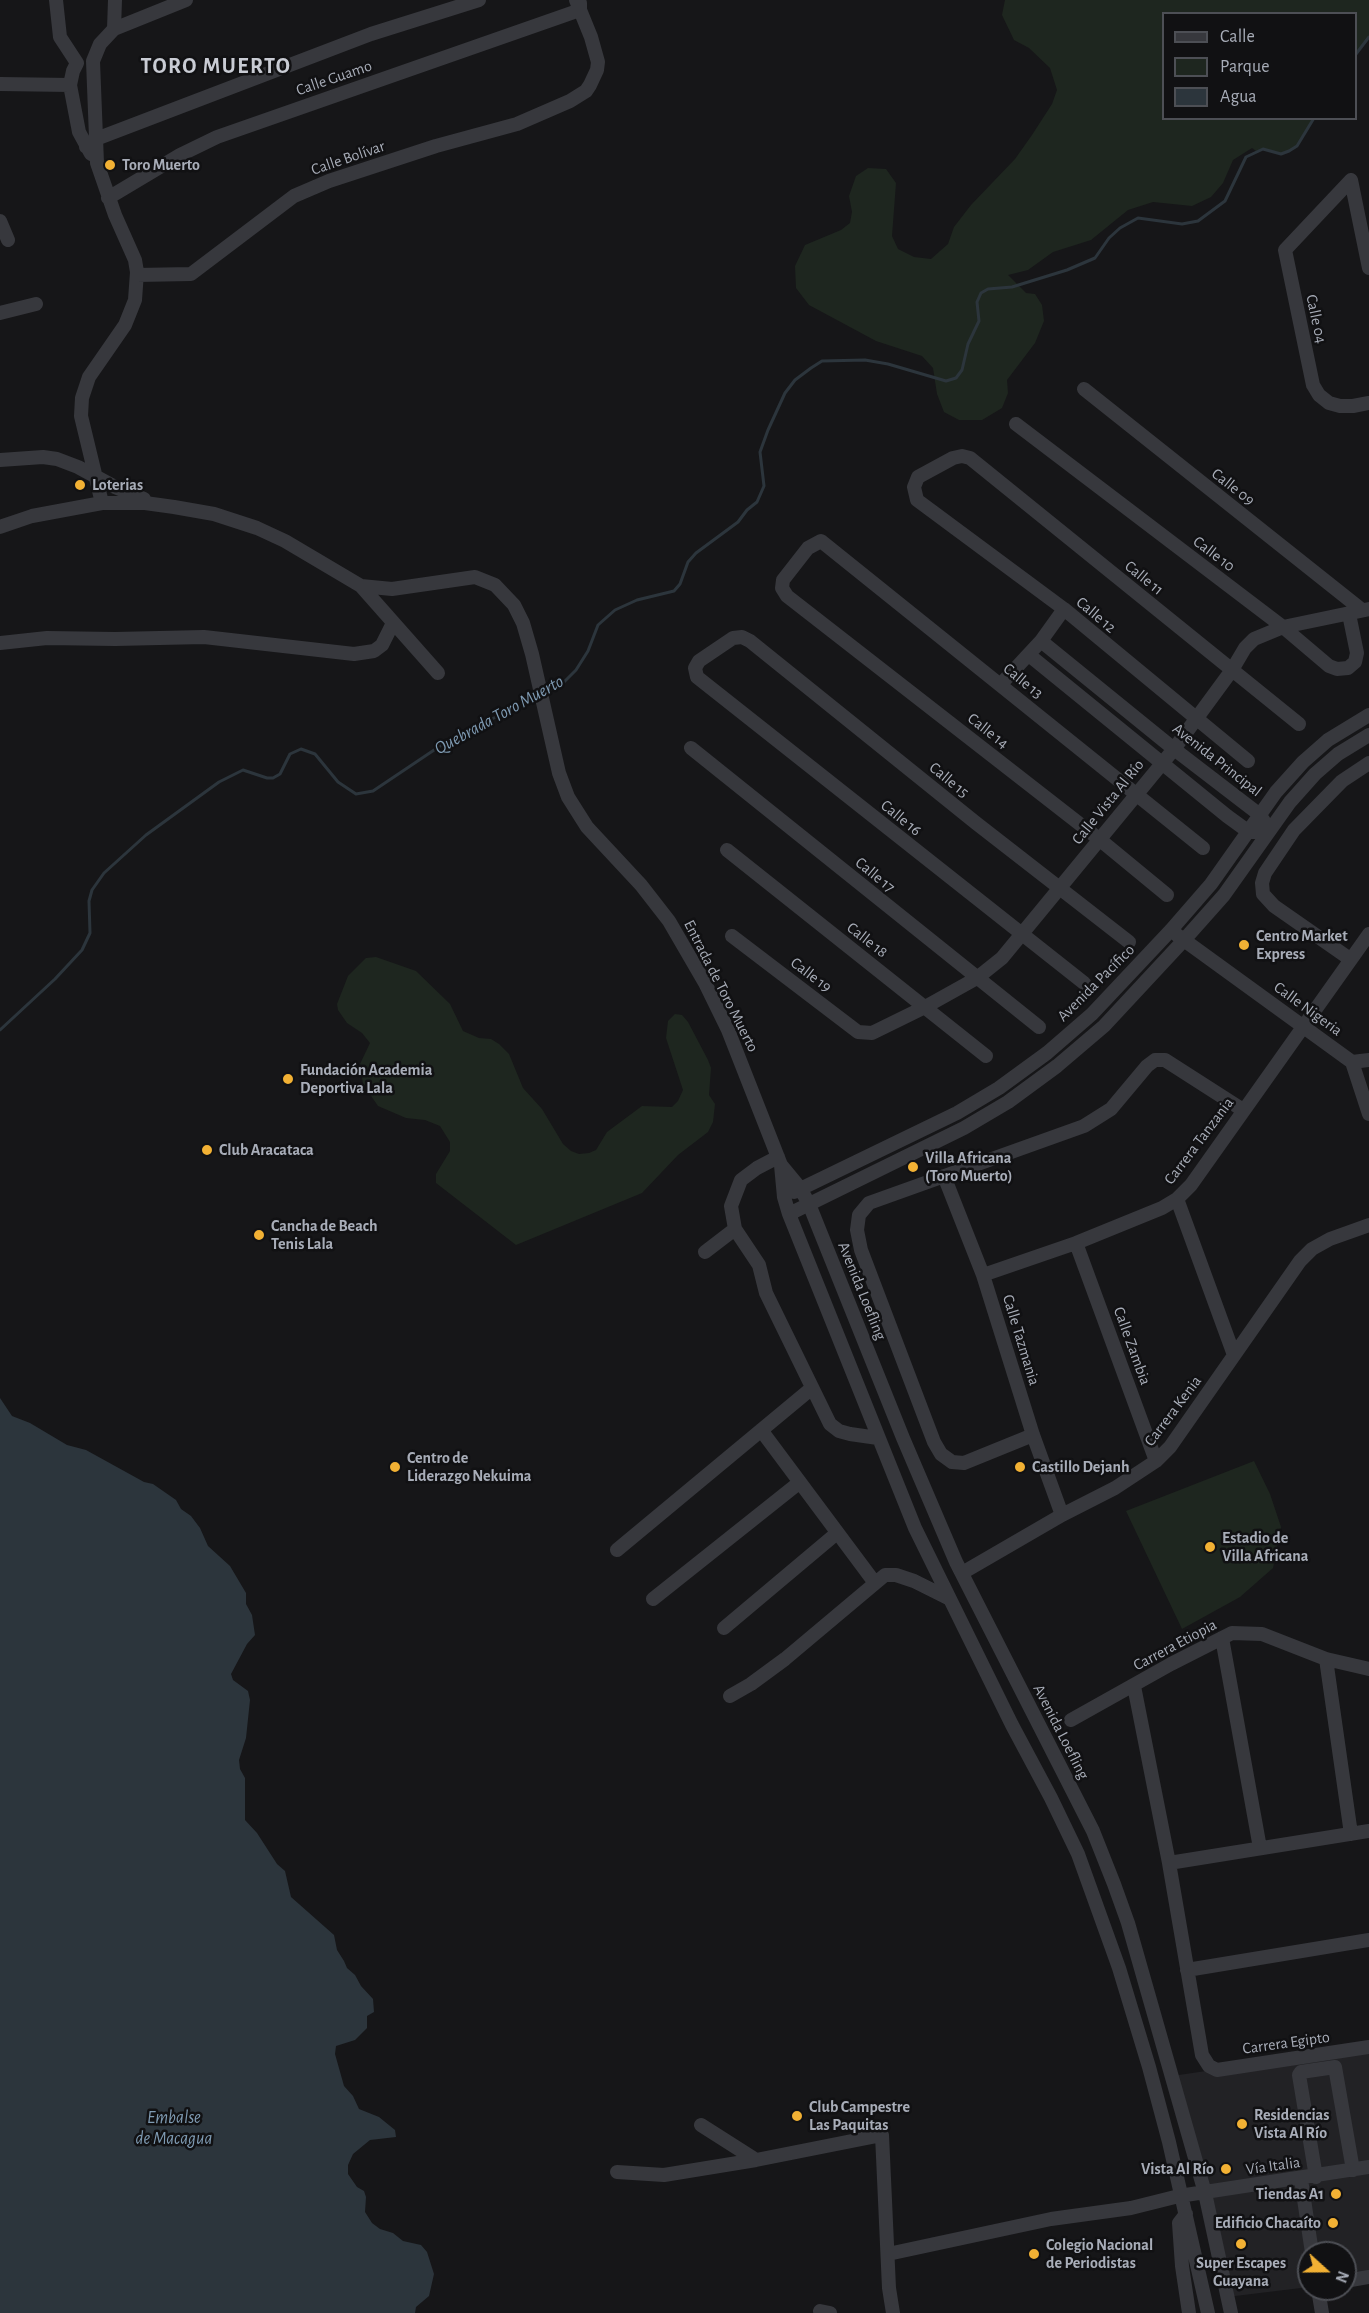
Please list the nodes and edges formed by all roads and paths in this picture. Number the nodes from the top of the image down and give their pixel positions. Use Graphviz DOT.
graph roads {
  1 [pos="56,0"];
  2 [pos="115,0"];
  3 [pos="186,0"];
  4 [pos="479,0"];
  5 [pos="579,3"];
  6 [pos="114,29"];
  7 [pos="93,61"];
  8 [pos="77,63"];
  9 [pos="0,84"];
  10 [pos="70,85"];
  11 [pos="91,143"];
  12 [pos="108,198"];
  13 [pos="0,221"];
  14 [pos="8,240"];
  15 [pos="1369,268"];
  16 [pos="137,275"];
  17 [pos="36,304"];
  18 [pos="0,313"];
  19 [pos="1084,389"];
  20 [pos="1369,403"];
  21 [pos="1016,424"];
  22 [pos="0,460"];
  23 [pos="97,476"];
  24 [pos="917,500"];
  25 [pos="102,503"];
  26 [pos="174,507"];
  27 [pos="0,526"];
  28 [pos="821,541"];
  29 [pos="362,586"];
  30 [pos="1064,609"];
  31 [pos="1360,611"];
  32 [pos="393,623"];
  33 [pos="1283,627"];
  34 [pos="750,641"];
  35 [pos="1041,641"];
  36 [pos="0,643"];
  37 [pos="1029,655"];
  38 [pos="1232,670"];
  39 [pos="438,673"];
  40 [pos="1001,684"];
  41 [pos="1369,715"];
  42 [pos="1195,719"];
  43 [pos="1299,724"];
  44 [pos="1369,735"];
  45 [pos="691,748"];
  46 [pos="1174,749"];
  47 [pos="1248,761"];
  48 [pos="1161,763"];
  49 [pos="1369,763"];
  50 [pos="1136,794"];
  51 [pos="1260,815"];
  52 [pos="1249,832"];
  53 [pos="1270,832"];
  54 [pos="1099,839"];
  55 [pos="1203,848"];
  56 [pos="726,850"];
  57 [pos="1059,888"];
  58 [pos="1167,895"];
  59 [pos="1171,930"];
  60 [pos="1369,934"];
  61 [pos="1021,935"];
  62 [pos="732,936"];
  63 [pos="1184,940"];
  64 [pos="1129,942"];
  65 [pos="1350,959"];
  66 [pos="977,978"];
  67 [pos="1084,983"];
  68 [pos="925,1007"];
  69 [pos="1039,1027"];
  70 [pos="1304,1027"];
  71 [pos="872,1034"];
  72 [pos="986,1056"];
  73 [pos="1369,1060"];
  74 [pos="1352,1062"];
  75 [pos="1243,1110"];
  76 [pos="1369,1114"];
  77 [pos="779,1161"];
  78 [pos="944,1176"];
  79 [pos="800,1188"];
  80 [pos="784,1197"];
  81 [pos="1177,1198"];
  82 [pos="809,1204"];
  83 [pos="789,1214"];
  84 [pos="1369,1225"];
  85 [pos="735,1229"];
  86 [pos="1076,1243"];
  87 [pos="705,1252"];
  88 [pos="983,1275"];
  89 [pos="1234,1355"];
  90 [pos="812,1388"];
  91 [pos="761,1430"];
  92 [pos="1033,1435"];
  93 [pos="878,1438"];
  94 [pos="1156,1461"];
  95 [pos="800,1482"];
  96 [pos="1062,1515"];
  97 [pos="837,1533"];
  98 [pos="617,1550"];
  99 [pos="962,1573"];
  100 [pos="875,1583"];
  101 [pos="653,1599"];
  102 [pos="950,1599"];
  103 [pos="724,1628"];
  104 [pos="1222,1638"];
  105 [pos="1326,1659"];
  106 [pos="1369,1669"];
  107 [pos="1134,1686"];
  108 [pos="730,1696"];
  109 [pos="1071,1720"];
  110 [pos="1369,1831"];
  111 [pos="1352,1833"];
  112 [pos="1260,1848"];
  113 [pos="1169,1863"];
  114 [pos="1369,1940"];
  115 [pos="1187,1970"];
  116 [pos="1369,2047"];
  117 [pos="701,2125"];
  118 [pos="756,2160"];
  119 [pos="1369,2168"];
  120 [pos="1353,2170"];
  121 [pos="617,2172"];
  122 [pos="1316,2177"];
  123 [pos="1301,2179"];
  124 [pos="1205,2193"];
  125 [pos="1184,2205"];
  126 [pos="1310,2241"];
  127 [pos="888,2254"];
  128 [pos="1188,2312"];
  129 [pos="893,2313"];
  130 [pos="1208,2313"];
  131 [pos="1231,2313"];
  1 -- 8 [label="street"];
  2 -- 6 [label="street"];
  3 -- 6 [label="street"];
  4 -- 11 [label="street"];
  5 -- 12 [label="street, Calle Guamo"];
  5 -- 16 [label="street, Calle Bolívar"];
  6 -- 7 [label="street"];
  7 -- 8 [label="street"];
  7 -- 11 [label="street"];
  8 -- 10 [label="street"];
  9 -- 10 [label="street"];
  10 -- 11 [label="street"];
  11 -- 12 [label="street"];
  12 -- 16 [label="street"];
  13 -- 14 [label="street"];
  15 -- 20 [label="street, Calle 04"];
  16 -- 23 [label="street"];
  17 -- 18 [label="street"];
  19 -- 31 [label="street, Calle 09"];
  21 -- 33 [label="street, Calle 10"];
  22 -- 23 [label="street"];
  23 -- 25 [label="street"];
  23 -- 26 [label="street"];
  24 -- 30 [label="street, Calle 12"];
  24 -- 38 [label="street, Calle 11"];
  25 -- 26 [label="street"];
  25 -- 27 [label="street"];
  26 -- 29 [label="street"];
  28 -- 40 [label="street, Calle 13"];
  28 -- 54 [label="street, Calle 14"];
  29 -- 32 [label="street"];
  29 -- 77 [label="street, Entrada de Toro Muerto"];
  30 -- 35 [label="street"];
  30 -- 42 [label="street, Calle 12"];
  31 -- 33 [label="street, Calle Vista Al Río"];
  31 -- 33 [label="street, Calle 10"];
  32 -- 36 [label="street"];
  32 -- 39 [label="street"];
  33 -- 38 [label="street, Calle Vista Al Río"];
  34 -- 57 [label="street, Calle 15"];
  34 -- 61 [label="street, Calle 16"];
  35 -- 37 [label="street"];
  35 -- 46 [label="street, Avenida Principal"];
  37 -- 40 [label="street"];
  37 -- 48 [label="street"];
  38 -- 42 [label="street, Calle Vista Al Río"];
  38 -- 43 [label="street, Calle 11"];
  40 -- 50 [label="street, Calle 13"];
  41 -- 51 [label="street, Avenida Pacífico"];
  42 -- 46 [label="street, Calle Vista Al Río"];
  42 -- 47 [label="street, Calle 12"];
  44 -- 53 [label="street, Avenida Pacífico"];
  45 -- 66 [label="street, Calle 17"];
  46 -- 48 [label="street, Calle Vista Al Río"];
  46 -- 51 [label="street, Avenida Principal"];
  48 -- 50 [label="street, Calle Vista Al Río"];
  48 -- 52 [label="street"];
  49 -- 65 [label="street"];
  50 -- 54 [label="street, Calle Vista Al Río"];
  50 -- 55 [label="street, Calle 13"];
  51 -- 52 [label="street, Avenida Pacífico"];
  51 -- 53 [label="street, Avenida Principal"];
  52 -- 53 [label="street"];
  52 -- 59 [label="street, Avenida Pacífico"];
  53 -- 63 [label="street, Avenida Pacífico"];
  54 -- 57 [label="street, Calle Vista Al Río"];
  54 -- 58 [label="street, Calle 14"];
  56 -- 68 [label="street, Calle 18"];
  57 -- 61 [label="street, Calle Vista Al Río"];
  57 -- 64 [label="street, Calle 15"];
  59 -- 63 [label="street, Calle Nigeria"];
  59 -- 79 [label="street, Avenida Pacífico"];
  60 -- 65 [label="street, Carrera Tanzania"];
  61 -- 66 [label="street, Calle Vista Al Río"];
  61 -- 67 [label="street, Calle 16"];
  62 -- 71 [label="street, Calle 19"];
  63 -- 70 [label="street, Calle Nigeria"];
  63 -- 82 [label="street, Avenida Pacífico"];
  65 -- 70 [label="street, Carrera Tanzania"];
  66 -- 68 [label="street, Calle Vista Al Río"];
  66 -- 69 [label="street, Calle 17"];
  68 -- 71 [label="street, Calle Vista Al Río"];
  68 -- 72 [label="street, Calle 18"];
  70 -- 74 [label="street, Calle Nigeria"];
  70 -- 75 [label="street, Carrera Tanzania"];
  73 -- 74 [label="street"];
  74 -- 76 [label="street"];
  75 -- 78 [label="street"];
  75 -- 81 [label="street, Carrera Tanzania"];
  77 -- 79 [label="street, Entrada de Toro Muerto"];
  77 -- 80 [label="street, Entrada de Toro Muerto"];
  77 -- 85 [label="street"];
  78 -- 88 [label="street, Calle Tazmania"];
  78 -- 92 [label="street"];
  79 -- 80 [label="street, Avenida Pacífico"];
  79 -- 82 [label="street, Avenida Loefling"];
  80 -- 83 [label="street"];
  81 -- 86 [label="street, Carrera Tanzania"];
  81 -- 89 [label="street"];
  82 -- 83 [label="street, Avenida Pacífico"];
  82 -- 99 [label="street, Avenida Loefling"];
  83 -- 93 [label="street"];
  84 -- 89 [label="street, Carrera Kenia"];
  85 -- 87 [label="street"];
  85 -- 90 [label="street"];
  86 -- 88 [label="street, Carrera Tanzania"];
  86 -- 94 [label="street, Calle Zambia"];
  88 -- 92 [label="street, Calle Tazmania"];
  89 -- 94 [label="street, Carrera Kenia"];
  90 -- 91 [label="street"];
  90 -- 93 [label="street"];
  91 -- 95 [label="street"];
  91 -- 98 [label="street"];
  92 -- 96 [label="street, Calle Tazmania"];
  93 -- 102 [label="street"];
  94 -- 96 [label="street, Carrera Kenia"];
  95 -- 97 [label="street"];
  95 -- 101 [label="street"];
  96 -- 99 [label="street, Carrera Kenia"];
  97 -- 100 [label="street"];
  97 -- 103 [label="street"];
  99 -- 124 [label="street, Avenida Loefling"];
  100 -- 102 [label="street"];
  100 -- 108 [label="street"];
  102 -- 125 [label="street"];
  104 -- 105 [label="street, Carrera Etiopia"];
  104 -- 107 [label="street, Carrera Etiopia"];
  104 -- 112 [label="street"];
  105 -- 106 [label="street, Carrera Etiopia"];
  105 -- 111 [label="street"];
  107 -- 109 [label="street, Carrera Etiopia"];
  107 -- 113 [label="street"];
  110 -- 111 [label="street"];
  111 -- 112 [label="street"];
  112 -- 113 [label="street"];
  113 -- 115 [label="street"];
  114 -- 115 [label="street"];
  115 -- 116 [label="street, Carrera Egipto"];
  117 -- 118 [label="street"];
  118 -- 121 [label="street"];
  118 -- 127 [label="street"];
  119 -- 120 [label="street, Vía Italia"];
  120 -- 122 [label="street, Vía Italia"];
  120 -- 122 [label="street"];
  122 -- 123 [label="street, Vía Italia"];
  123 -- 124 [label="street, Vía Italia"];
  123 -- 126 [label="street"];
  124 -- 125 [label="street, Vía Italia"];
  124 -- 131 [label="street, Avenida Loefling"];
  125 -- 127 [label="street, Vía Italia"];
  125 -- 128 [label="street"];
  125 -- 130 [label="street"];
  127 -- 129 [label="street"];
}
